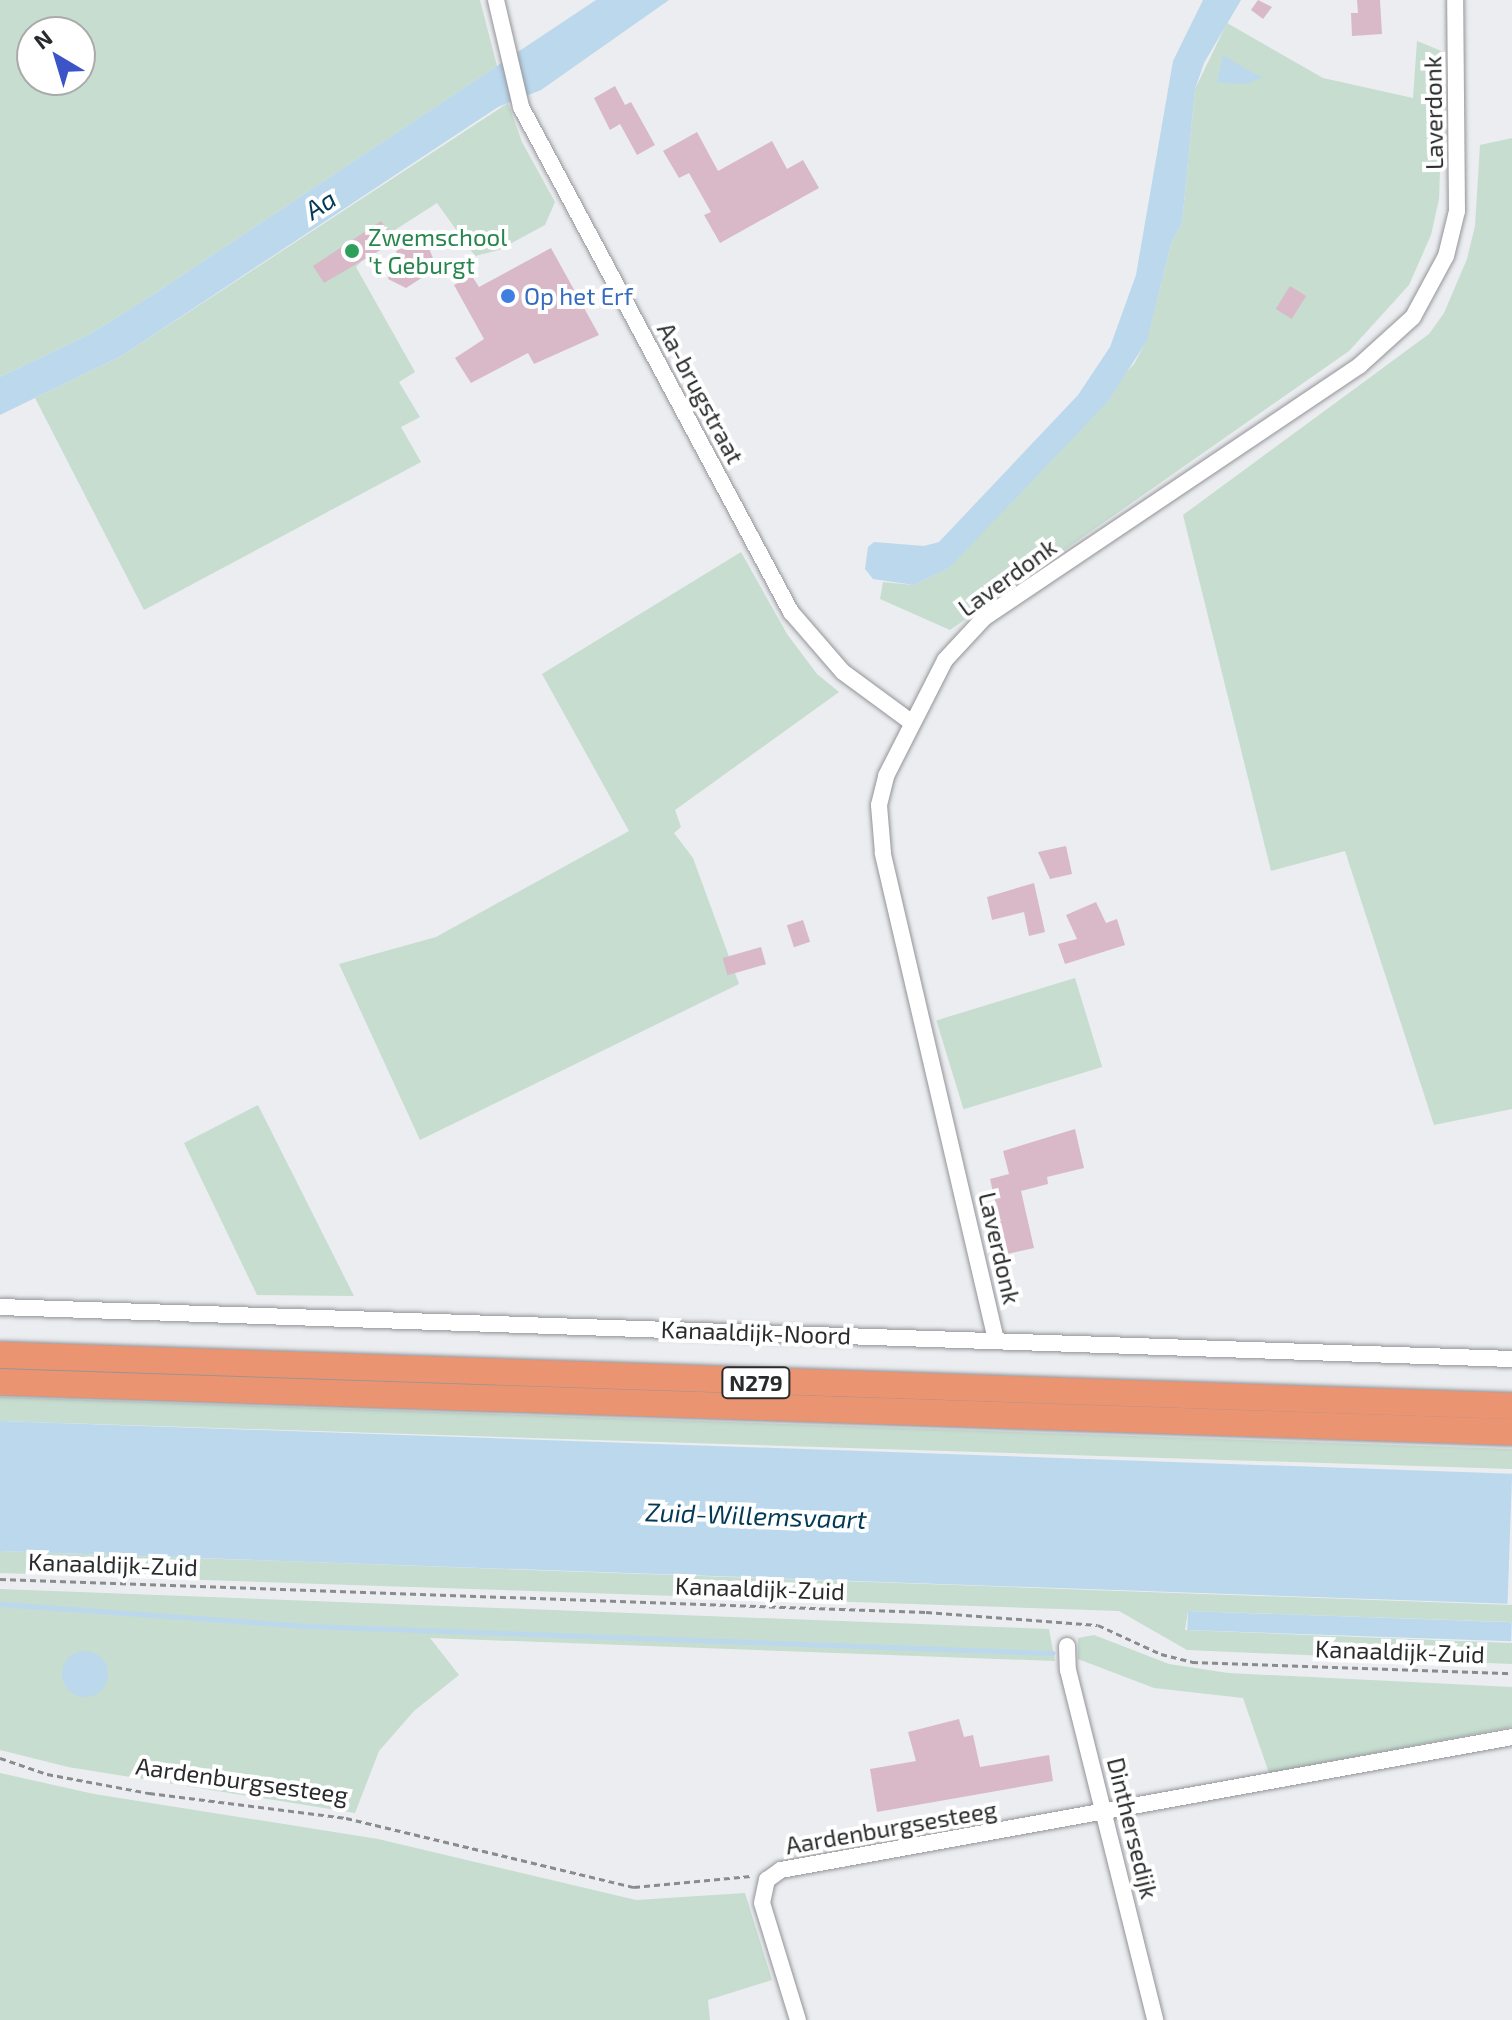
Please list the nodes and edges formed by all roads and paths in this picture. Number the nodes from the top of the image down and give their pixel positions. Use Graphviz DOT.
graph roads {
  1 [pos="496,0"];
  2 [pos="1455,0"];
  3 [pos="911,722"];
  4 [pos="0,1307"];
  5 [pos="996,1340"];
  6 [pos="0,1355"];
  7 [pos="1512,1359"];
  8 [pos="0,1382"];
  9 [pos="1512,1406"];
  10 [pos="1512,1432"];
  11 [pos="0,1579"];
  12 [pos="1067,1646"];
  13 [pos="1512,1673"];
  14 [pos="1512,1737"];
  15 [pos="0,1758"];
  16 [pos="1106,1813"];
  17 [pos="767,1880"];
  18 [pos="798,2020"];
  19 [pos="1155,2020"];
  1 -- 3 [label="street, Aa-brugstraat"];
  2 -- 3 [label="street, Laverdonk"];
  3 -- 5 [label="street, Laverdonk"];
  4 -- 5 [label="street, Kanaaldijk-Noord"];
  5 -- 7 [label="street, Kanaaldijk-Noord"];
  6 -- 9 [label="highway, N279"];
  8 -- 10 [label="highway, N279"];
  11 -- 13 [label="path, Kanaaldijk-Zuid"];
  12 -- 16 [label="street, Dinthersedijk"];
  14 -- 16 [label="street, Aardenburgsesteeg"];
  15 -- 17 [label="path, Aardenburgsesteeg"];
  16 -- 17 [label="street, Aardenburgsesteeg"];
  16 -- 19 [label="street, Dinthersedijk"];
  17 -- 18 [label="street"];
}
